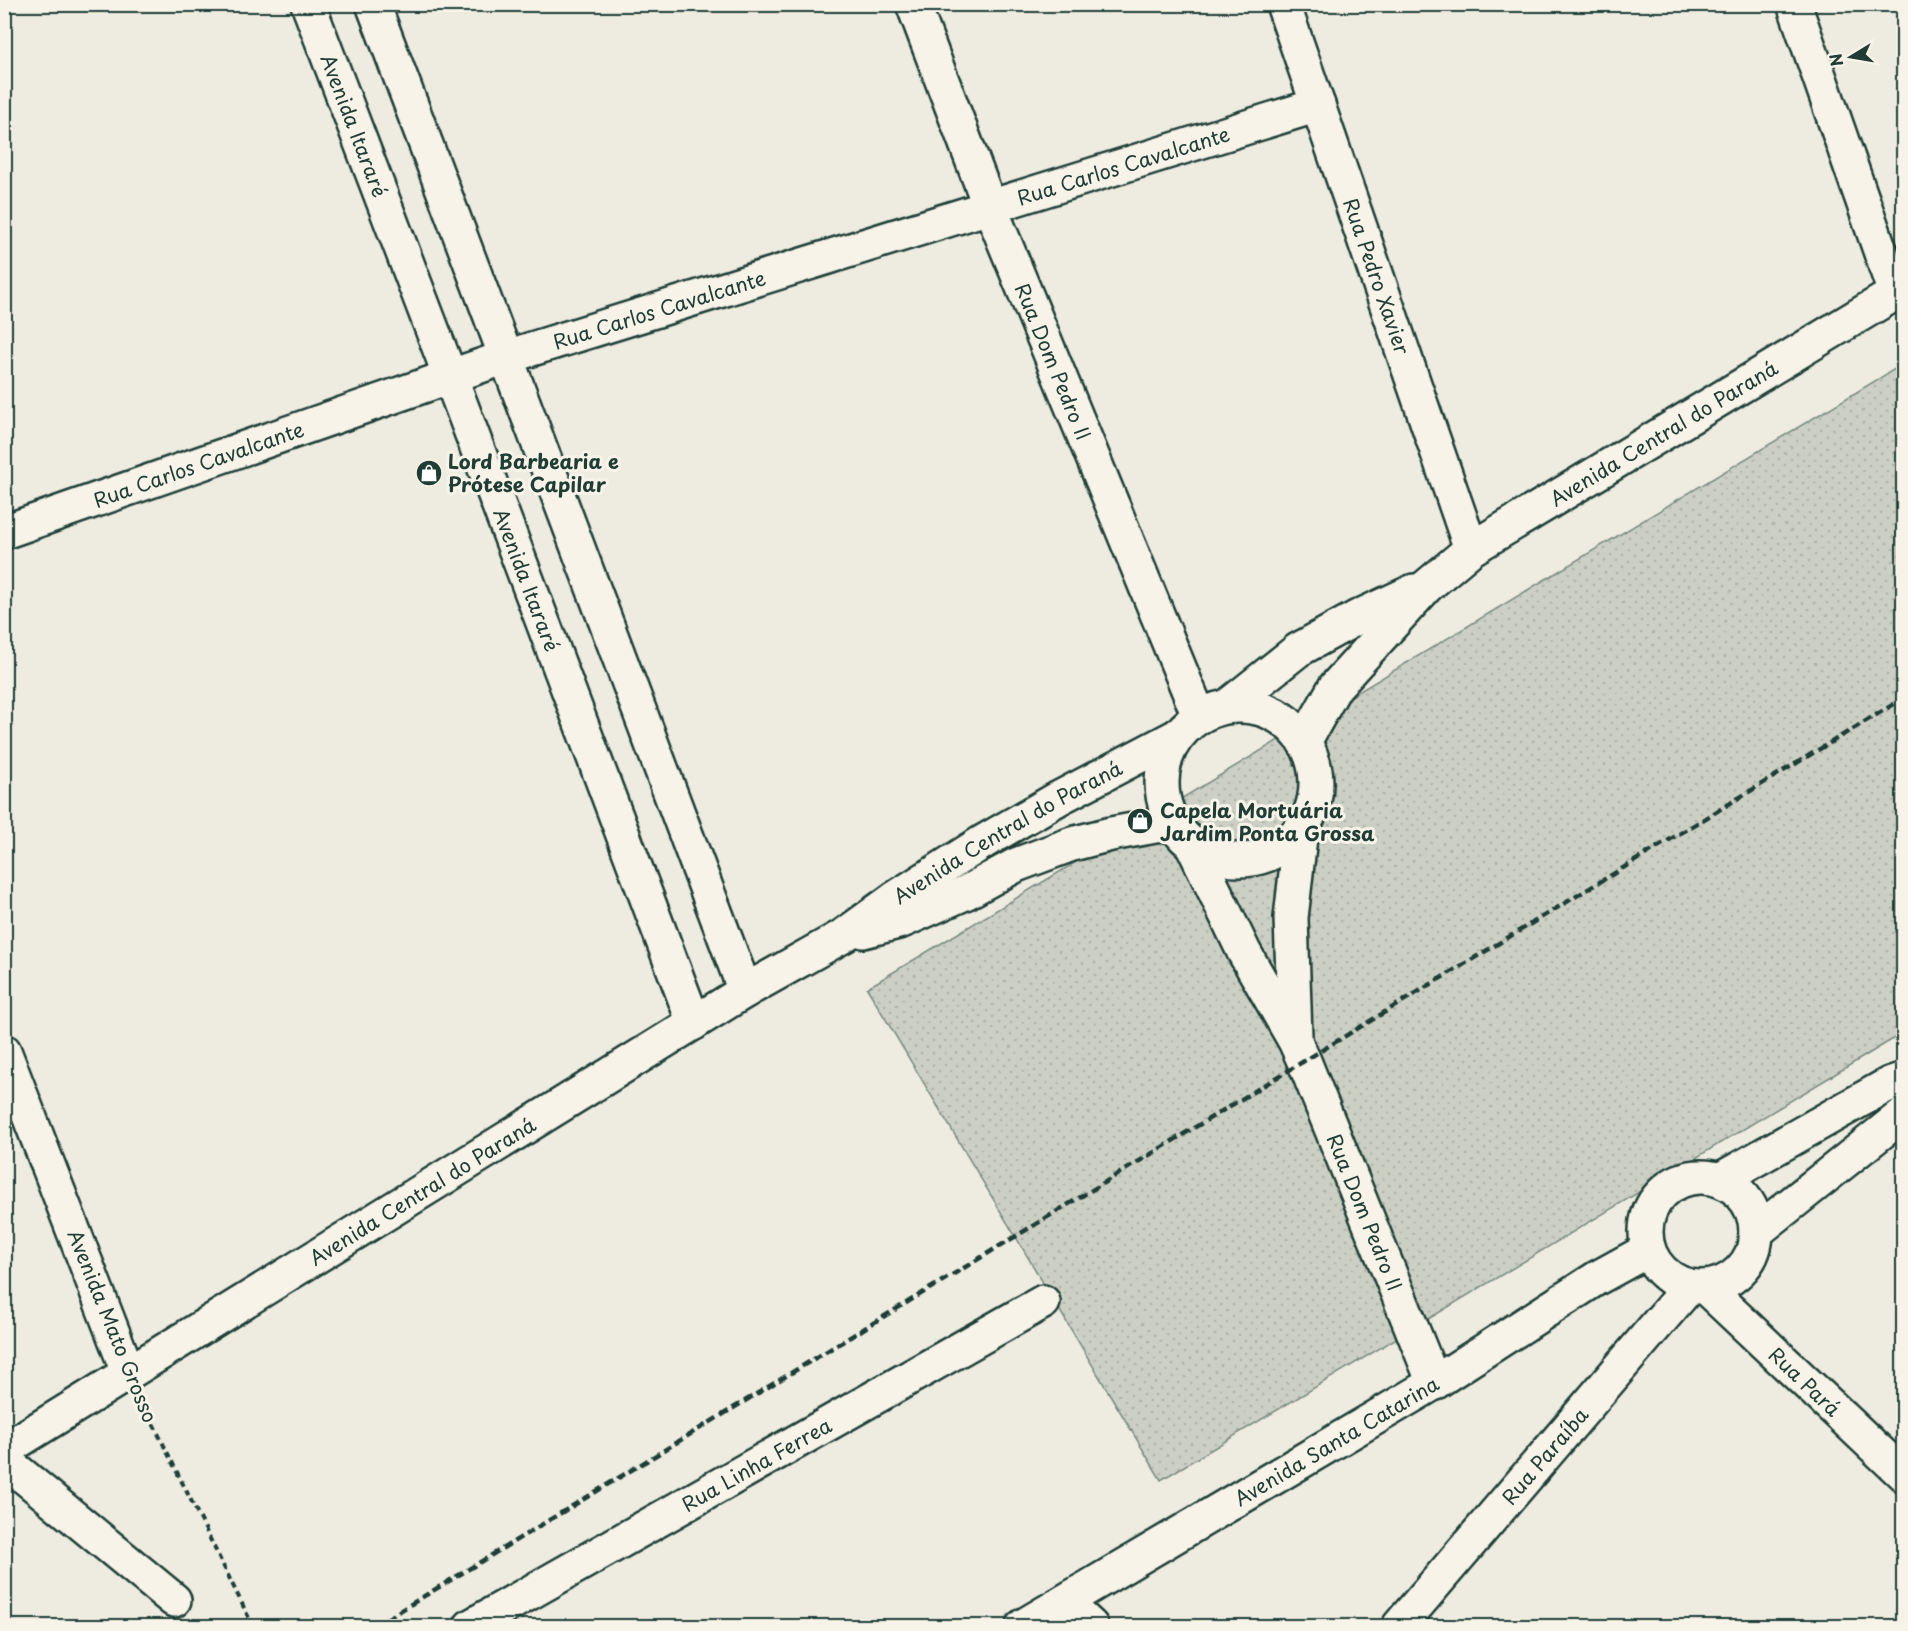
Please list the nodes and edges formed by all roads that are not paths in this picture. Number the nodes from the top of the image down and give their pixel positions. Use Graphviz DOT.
graph roads {
  1 [pos="308,4"];
  2 [pos="373,4"];
  3 [pos="913,4"];
  4 [pos="1283,4"];
  5 [pos="1794,4"];
  6 [pos="1318,105"];
  7 [pos="990,207"];
  8 [pos="1899,290"];
  9 [pos="506,357"];
  10 [pos="450,376"];
  11 [pos="4,532"];
  12 [pos="1471,549"];
  13 [pos="1426,586"];
  14 [pos="1201,719"];
  15 [pos="1305,742"];
  16 [pos="1302,828"];
  17 [pos="1183,835"];
  18 [pos="843,936"];
  19 [pos="745,991"];
  20 [pos="694,1023"];
  21 [pos="1295,1041"];
  22 [pos="4,1051"];
  23 [pos="1904,1080"];
  24 [pos="1904,1114"];
  25 [pos="1720,1179"];
  26 [pos="1756,1232"];
  27 [pos="1648,1250"];
  28 [pos="1698,1287"];
  29 [pos="1043,1302"];
  30 [pos="128,1372"];
  31 [pos="1434,1383"];
  32 [pos="4,1450"];
  33 [pos="4,1460"];
  34 [pos="1904,1475"];
  35 [pos="174,1600"];
  36 [pos="1065,1602"];
  37 [pos="471,1626"];
  38 [pos="1023,1626"];
  39 [pos="1091,1626"];
  40 [pos="1399,1626"];
  1 -- 10 [label="street, Avenida Itararé"];
  2 -- 9 [label="street"];
  3 -- 7 [label="street, Rua Dom Pedro II"];
  4 -- 6 [label="street, Rua Pedro Xavier"];
  5 -- 8 [label="street"];
  6 -- 7 [label="street, Rua Carlos Cavalcante"];
  6 -- 12 [label="street, Rua Pedro Xavier"];
  7 -- 9 [label="street, Rua Carlos Cavalcante"];
  7 -- 14 [label="street, Rua Dom Pedro II"];
  8 -- 12 [label="street, Avenida Central do Paraná"];
  9 -- 10 [label="street, Rua Carlos Cavalcante"];
  9 -- 19 [label="street"];
  10 -- 11 [label="street, Rua Carlos Cavalcante"];
  10 -- 20 [label="street, Avenida Itararé"];
  12 -- 13 [label="street, Avenida Central do Paraná"];
  13 -- 14 [label="street, Avenida Central do Paraná"];
  13 -- 15 [label="street, Avenida Central do Paraná"];
  14 -- 15 [label="street"];
  14 -- 17 [label="street"];
  14 -- 18 [label="street, Avenida Central do Paraná"];
  15 -- 16 [label="street"];
  16 -- 17 [label="street"];
  16 -- 21 [label="street, Rua Dom Pedro II"];
  17 -- 18 [label="street, Avenida Central do Paraná"];
  17 -- 21 [label="street, Rua Dom Pedro II"];
  18 -- 19 [label="street, Avenida Central do Paraná"];
  19 -- 20 [label="street, Avenida Central do Paraná"];
  20 -- 30 [label="street, Avenida Central do Paraná"];
  21 -- 31 [label="street, Rua Dom Pedro II"];
  22 -- 30 [label="street, Avenida Mato Grosso"];
  23 -- 25 [label="street"];
  24 -- 26 [label="street"];
  25 -- 26 [label="street"];
  25 -- 27 [label="street"];
  26 -- 28 [label="street"];
  27 -- 28 [label="street"];
  27 -- 31 [label="street, Avenida Santa Catarina"];
  28 -- 34 [label="street, Rua Pará"];
  28 -- 40 [label="street, Rua Paraíba"];
  29 -- 37 [label="street, Rua Linha Ferrea"];
  30 -- 32 [label="street, Avenida Central do Paraná"];
  31 -- 36 [label="street, Avenida Santa Catarina"];
  33 -- 35 [label="street"];
  36 -- 38 [label="street, Avenida Santa Catarina"];
  36 -- 39 [label="street"];
}
